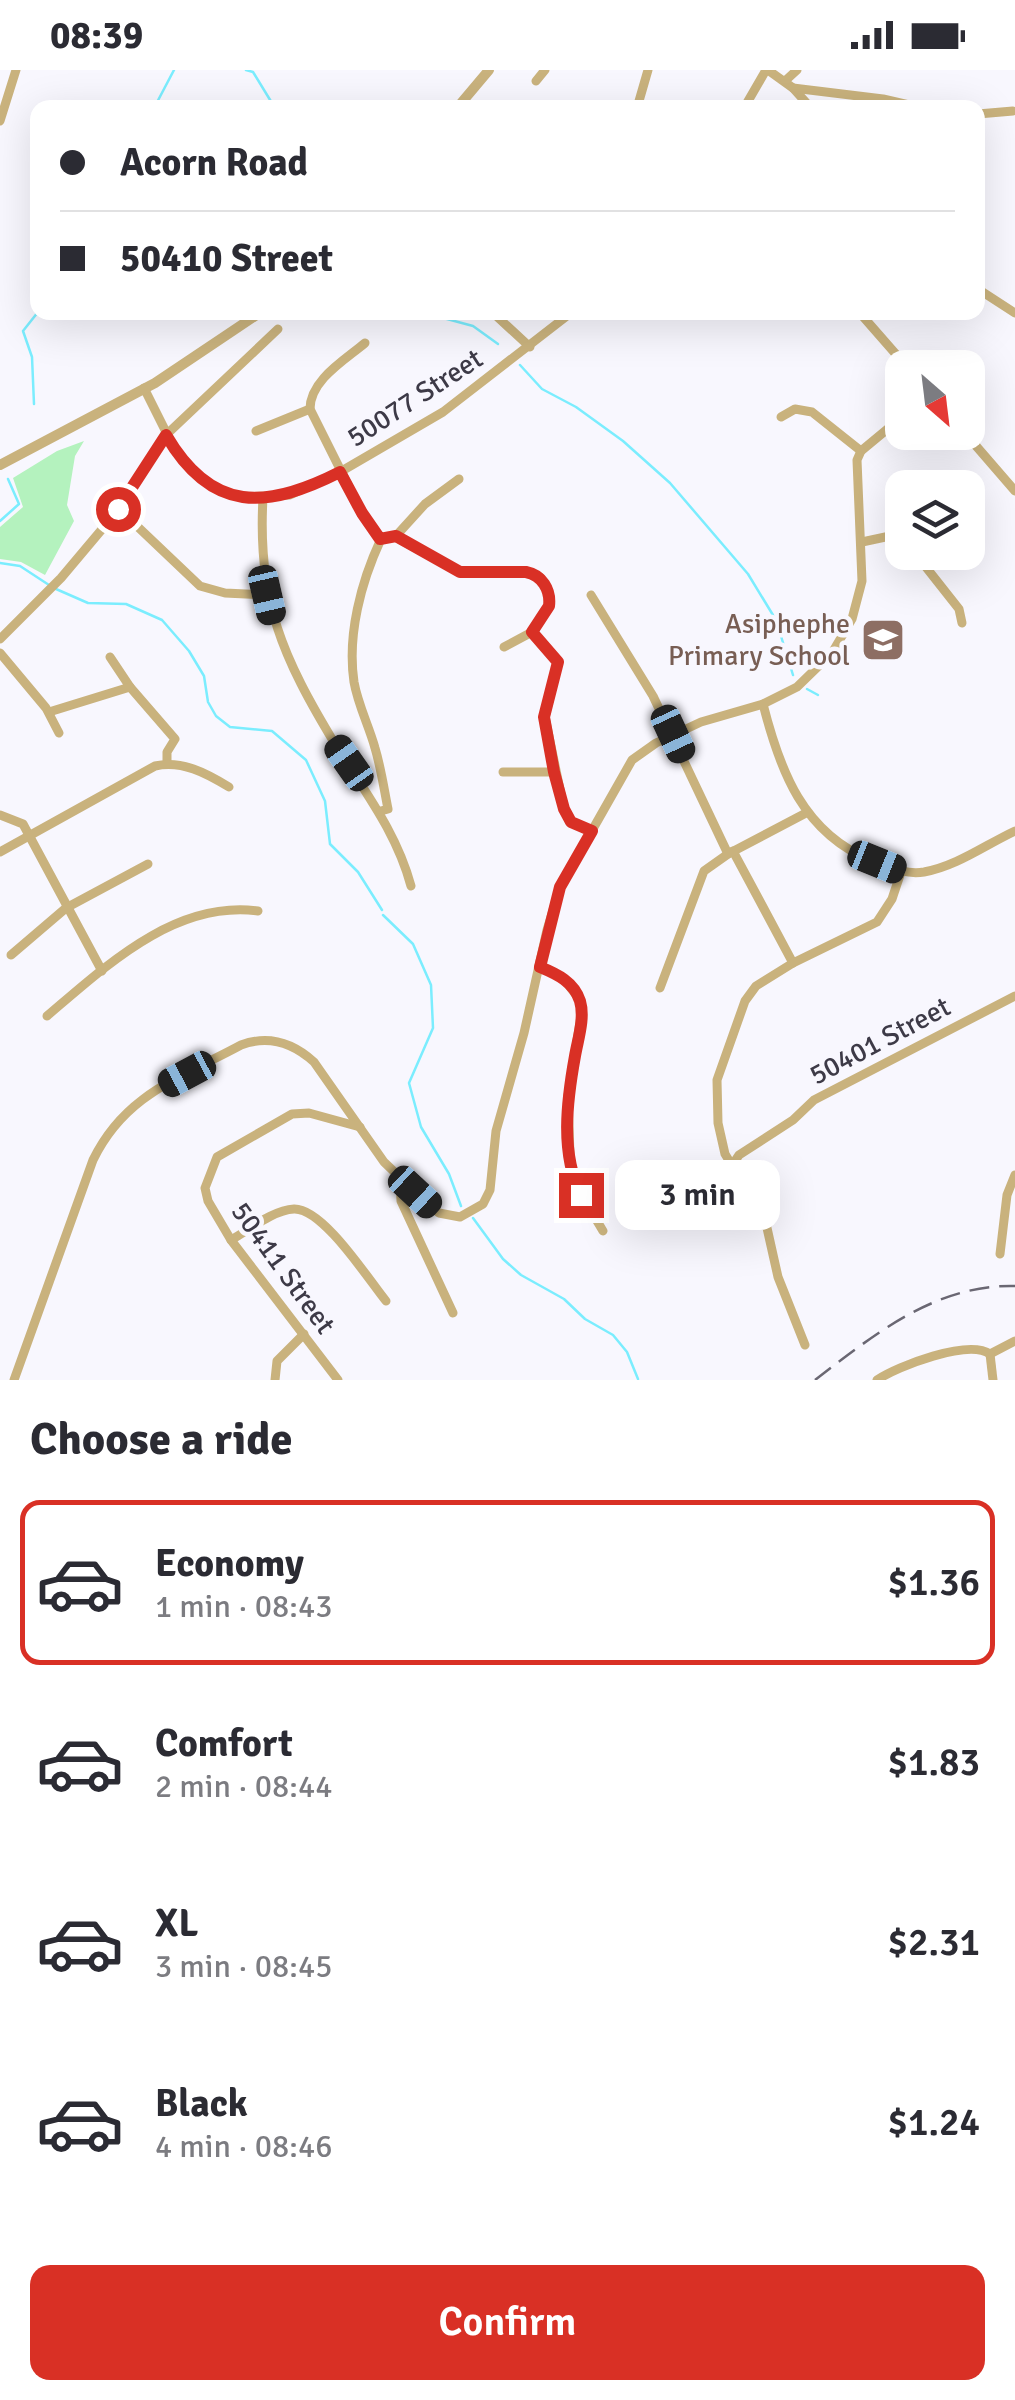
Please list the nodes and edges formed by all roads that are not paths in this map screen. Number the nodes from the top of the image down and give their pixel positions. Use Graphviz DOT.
graph roads {
  1 [pos="16,70"];
  2 [pos="489,70"];
  3 [pos="545,70"];
  4 [pos="648,70"];
  5 [pos="767,70"];
  6 [pos="797,70"];
  7 [pos="536,81"];
  8 [pos="789,84"];
  9 [pos="464,100"];
  10 [pos="639,100"];
  11 [pos="749,100"];
  12 [pos="804,100"];
  13 [pos="887,100"];
  14 [pos="1014,111"];
  15 [pos="985,113"];
  16 [pos="0,121"];
  17 [pos="985,294"];
  18 [pos="1015,313"];
  19 [pos="250,320"];
  20 [pos="501,320"];
  21 [pos="562,320"];
  22 [pos="865,320"];
  23 [pos="278,328"];
  24 [pos="365,343"];
  25 [pos="530,347"];
  26 [pos="892,350"];
  27 [pos="144,388"];
  28 [pos="310,408"];
  29 [pos="781,417"];
  30 [pos="256,431"];
  31 [pos="885,431"];
  32 [pos="166,435"];
  33 [pos="979,450"];
  34 [pos="861,451"];
  35 [pos="0,465"];
  36 [pos="340,472"];
  37 [pos="458,479"];
  38 [pos="1015,492"];
  39 [pos="263,498"];
  40 [pos="118,509"];
  41 [pos="396,536"];
  42 [pos="885,537"];
  43 [pos="380,539"];
  44 [pos="862,542"];
  45 [pos="928,570"];
  46 [pos="267,595"];
  47 [pos="591,595"];
  48 [pos="962,624"];
  49 [pos="532,632"];
  50 [pos="0,638"];
  51 [pos="504,647"];
  52 [pos="0,654"];
  53 [pos="110,657"];
  54 [pos="130,688"];
  55 [pos="763,704"];
  56 [pos="49,712"];
  57 [pos="59,733"];
  58 [pos="673,734"];
  59 [pos="167,764"];
  60 [pos="503,772"];
  61 [pos="554,772"];
  62 [pos="229,787"];
  63 [pos="384,810"];
  64 [pos="806,812"];
  65 [pos="0,815"];
  66 [pos="592,831"];
  67 [pos="1015,831"];
  68 [pos="27,834"];
  69 [pos="0,852"];
  70 [pos="731,853"];
  71 [pos="148,864"];
  72 [pos="900,872"];
  73 [pos="410,886"];
  74 [pos="66,908"];
  75 [pos="258,911"];
  76 [pos="11,955"];
  77 [pos="793,963"];
  78 [pos="540,967"];
  79 [pos="102,970"];
  80 [pos="660,988"];
  81 [pos="1015,996"];
  82 [pos="47,1016"];
  83 [pos="360,1128"];
  84 [pos="1015,1175"];
  85 [pos="737,1176"];
  86 [pos="400,1178"];
  87 [pos="604,1231"];
  88 [pos="231,1240"];
  89 [pos="1000,1254"];
  90 [pos="386,1301"];
  91 [pos="454,1313"];
  92 [pos="304,1334"];
  93 [pos="1015,1341"];
  94 [pos="805,1345"];
  95 [pos="990,1354"];
  96 [pos="14,1380"];
  97 [pos="275,1380"];
  98 [pos="338,1380"];
  99 [pos="876,1380"];
  100 [pos="993,1380"];
  1 -- 16 [label="street"];
  2 -- 9 [label="street"];
  3 -- 7 [label="street"];
  4 -- 10 [label="street"];
  5 -- 8 [label="street"];
  5 -- 11 [label="street"];
  6 -- 8 [label="street"];
  8 -- 12 [label="street"];
  8 -- 13 [label="street"];
  14 -- 15 [label="street"];
  17 -- 18 [label="street"];
  19 -- 27 [label="street"];
  20 -- 25 [label="street"];
  21 -- 25 [label="street, 50077 Street"];
  22 -- 26 [label="street"];
  23 -- 32 [label="street"];
  24 -- 28 [label="street"];
  25 -- 36 [label="street, 50077 Street"];
  27 -- 32 [label="street, 50077 Street"];
  27 -- 35 [label="street"];
  28 -- 30 [label="street"];
  28 -- 36 [label="street"];
  29 -- 34 [label="street"];
  31 -- 34 [label="street"];
  32 -- 39 [label="street, 50077 Street"];
  32 -- 40 [label="street"];
  33 -- 38 [label="street"];
  34 -- 44 [label="street"];
  36 -- 39 [label="street, 50077 Street"];
  36 -- 43 [label="street"];
  37 -- 41 [label="street"];
  39 -- 46 [label="street"];
  40 -- 46 [label="street"];
  40 -- 50 [label="street"];
  41 -- 43 [label="street"];
  41 -- 49 [label="street"];
  42 -- 44 [label="street"];
  43 -- 63 [label="street"];
  44 -- 55 [label="street"];
  45 -- 48 [label="street"];
  46 -- 63 [label="street"];
  47 -- 58 [label="street"];
  49 -- 51 [label="street"];
  49 -- 61 [label="street"];
  52 -- 56 [label="street"];
  53 -- 54 [label="street"];
  54 -- 56 [label="street"];
  54 -- 59 [label="street"];
  55 -- 58 [label="street"];
  55 -- 64 [label="street"];
  56 -- 57 [label="street"];
  58 -- 66 [label="street"];
  58 -- 70 [label="street"];
  59 -- 62 [label="street"];
  59 -- 68 [label="street"];
  60 -- 61 [label="street"];
  61 -- 66 [label="street"];
  63 -- 73 [label="street"];
  64 -- 70 [label="street"];
  64 -- 72 [label="street"];
  65 -- 68 [label="street"];
  66 -- 78 [label="street"];
  67 -- 72 [label="street"];
  68 -- 69 [label="street"];
  68 -- 74 [label="street"];
  70 -- 77 [label="street"];
  70 -- 80 [label="street"];
  71 -- 74 [label="street"];
  72 -- 77 [label="street"];
  74 -- 76 [label="street"];
  74 -- 79 [label="street"];
  75 -- 79 [label="street"];
  77 -- 85 [label="street"];
  78 -- 86 [label="street"];
  78 -- 87 [label="street"];
  79 -- 82 [label="street"];
  81 -- 85 [label="street, 50401 Street"];
  83 -- 86 [label="street"];
  83 -- 88 [label="street, 50411 Street"];
  83 -- 96 [label="street"];
  84 -- 89 [label="street"];
  85 -- 94 [label="street"];
  86 -- 91 [label="street"];
  88 -- 90 [label="street"];
  88 -- 92 [label="street, 50411 Street"];
  92 -- 97 [label="street"];
  92 -- 98 [label="street, 50411 Street"];
  93 -- 95 [label="street"];
  95 -- 99 [label="street"];
  95 -- 100 [label="street"];
}
